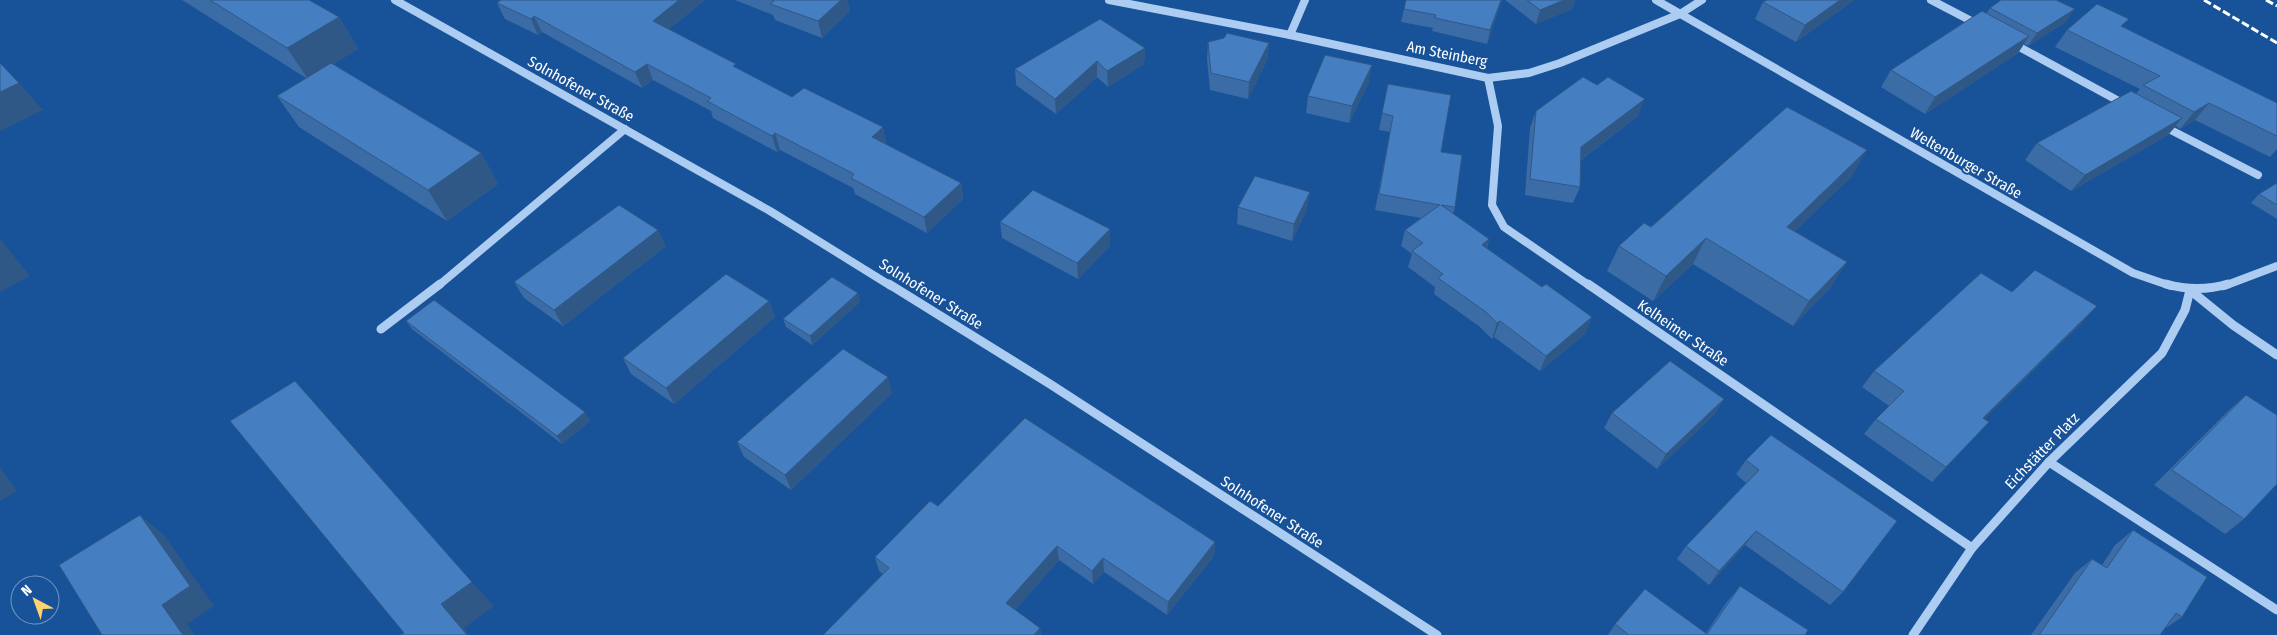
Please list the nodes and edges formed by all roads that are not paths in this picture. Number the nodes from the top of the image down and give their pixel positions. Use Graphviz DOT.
graph roads {
  1 [pos="395,0"];
  2 [pos="1109,0"];
  3 [pos="1305,0"];
  4 [pos="1656,0"];
  5 [pos="1702,0"];
  6 [pos="1931,0"];
  7 [pos="1680,14"];
  8 [pos="1986,28"];
  9 [pos="1290,35"];
  10 [pos="2002,38"];
  11 [pos="1488,78"];
  12 [pos="2138,111"];
  13 [pos="2154,121"];
  14 [pos="625,129"];
  15 [pos="2258,175"];
  16 [pos="2277,266"];
  17 [pos="2190,290"];
  18 [pos="381,329"];
  19 [pos="2277,355"];
  20 [pos="2049,462"];
  21 [pos="1972,548"];
  22 [pos="2277,610"];
  23 [pos="1437,635"];
  24 [pos="1913,635"];
  1 -- 14 [label="street, Solnhofener Straße"];
  2 -- 9 [label="street, Am Steinberg"];
  3 -- 9 [label="street"];
  4 -- 7 [label="street, Weltenburger Straße"];
  5 -- 7 [label="street, Am Steinberg"];
  6 -- 8 [label="street"];
  7 -- 11 [label="street, Am Steinberg"];
  7 -- 17 [label="street, Weltenburger Straße"];
  9 -- 11 [label="street, Am Steinberg"];
  10 -- 12 [label="street"];
  11 -- 21 [label="street, Kelheimer Straße"];
  13 -- 15 [label="street"];
  14 -- 18 [label="street"];
  14 -- 23 [label="street, Solnhofener Straße"];
  16 -- 17 [label="street, Weltenburger Straße"];
  17 -- 19 [label="street"];
  17 -- 20 [label="street, Eichstätter Platz"];
  20 -- 21 [label="street, Eichstätter Platz"];
  20 -- 22 [label="street"];
  21 -- 24 [label="street, Eichstätter Platz"];
}
